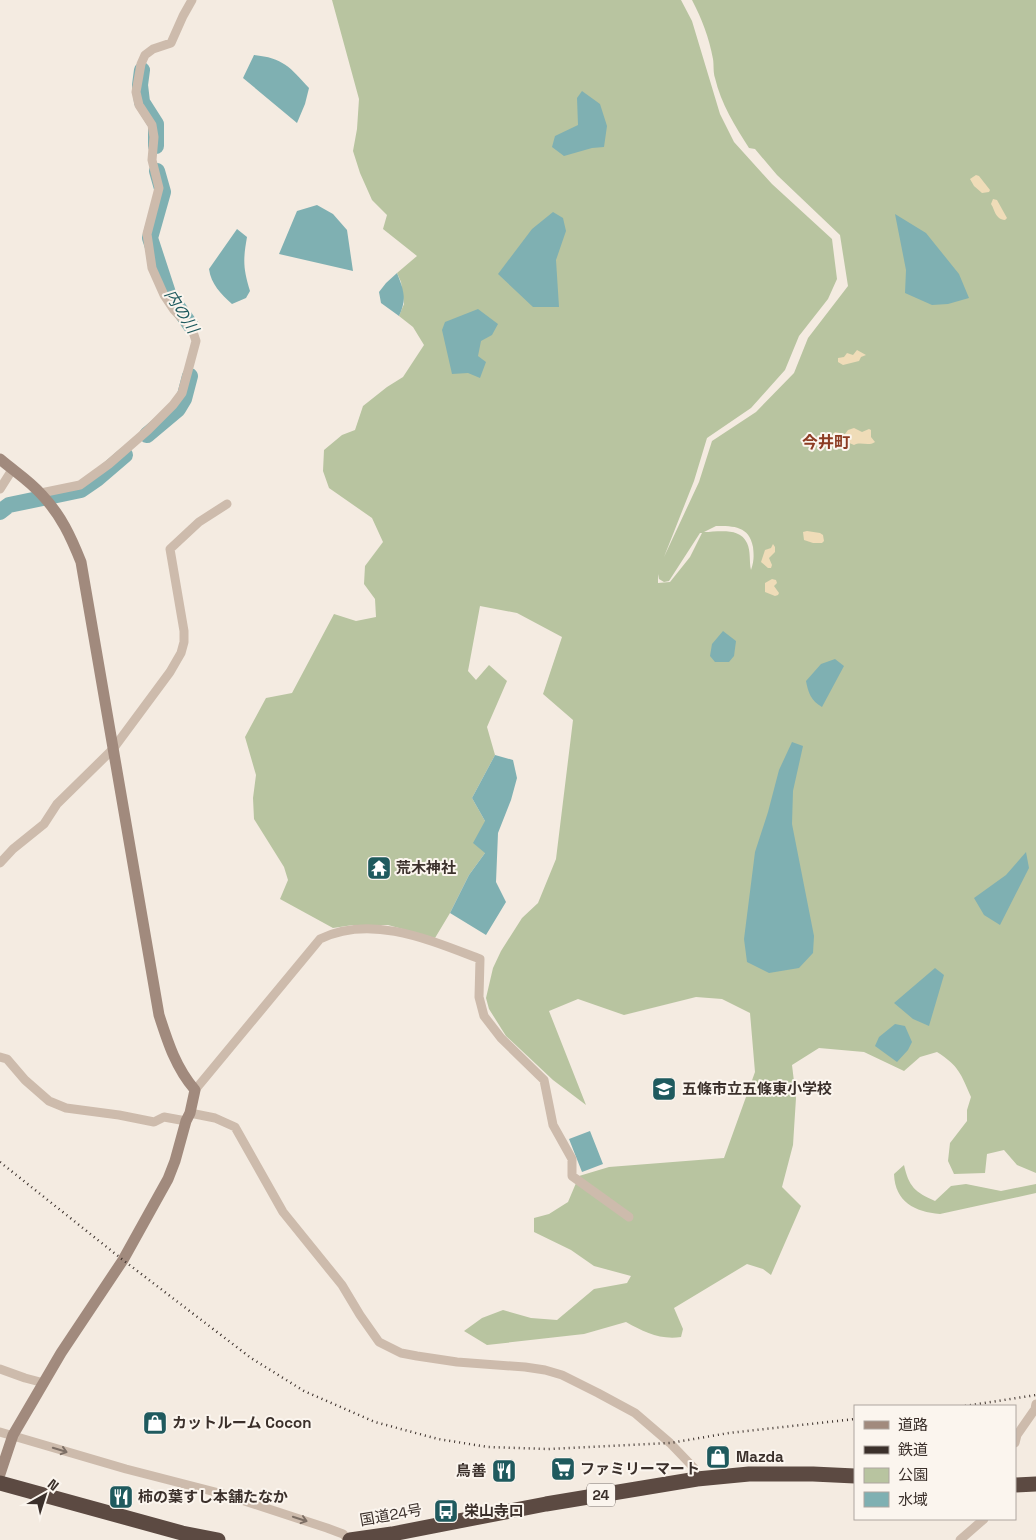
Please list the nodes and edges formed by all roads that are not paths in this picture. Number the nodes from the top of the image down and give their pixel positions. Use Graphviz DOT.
graph roads {
  1 [pos="192,0"];
  2 [pos="0,459"];
  3 [pos="12,470"];
  4 [pos="0,489"];
  5 [pos="41,493"];
  6 [pos="227,504"];
  7 [pos="113,750"];
  8 [pos="0,863"];
  9 [pos="0,1057"];
  10 [pos="196,1090"];
  11 [pos="188,1117"];
  12 [pos="629,1217"];
  13 [pos="0,1369"];
  14 [pos="44,1383"];
  15 [pos="1036,1404"];
  16 [pos="0,1432"];
  17 [pos="13,1436"];
  18 [pos="1016,1439"];
  19 [pos="0,1474"];
  20 [pos="854,1476"];
  21 [pos="696,1479"];
  22 [pos="0,1483"];
  23 [pos="1036,1484"];
  24 [pos="1016,1485"];
  25 [pos="983,1520"];
  26 [pos="218,1540"];
  27 [pos="349,1540"];
  28 [pos="960,1540"];
  1 -- 5 [label="street"];
  2 -- 3 [label="street"];
  3 -- 4 [label="street"];
  3 -- 5 [label="street"];
  5 -- 7 [label="street"];
  6 -- 7 [label="street"];
  7 -- 8 [label="street"];
  7 -- 10 [label="street"];
  9 -- 11 [label="street"];
  10 -- 11 [label="street"];
  10 -- 12 [label="street"];
  11 -- 14 [label="street"];
  11 -- 21 [label="street"];
  13 -- 14 [label="street"];
  14 -- 17 [label="street"];
  15 -- 18 [label="street"];
  16 -- 17 [label="street"];
  17 -- 19 [label="street"];
  17 -- 27 [label="street, one-way"];
  20 -- 21 [label="highway, 国道24号 / 24"];
  21 -- 27 [label="highway, 国道24号 / 24"];
  22 -- 26 [label="highway"];
  23 -- 24 [label="highway"];
  25 -- 28 [label="street"];
}
